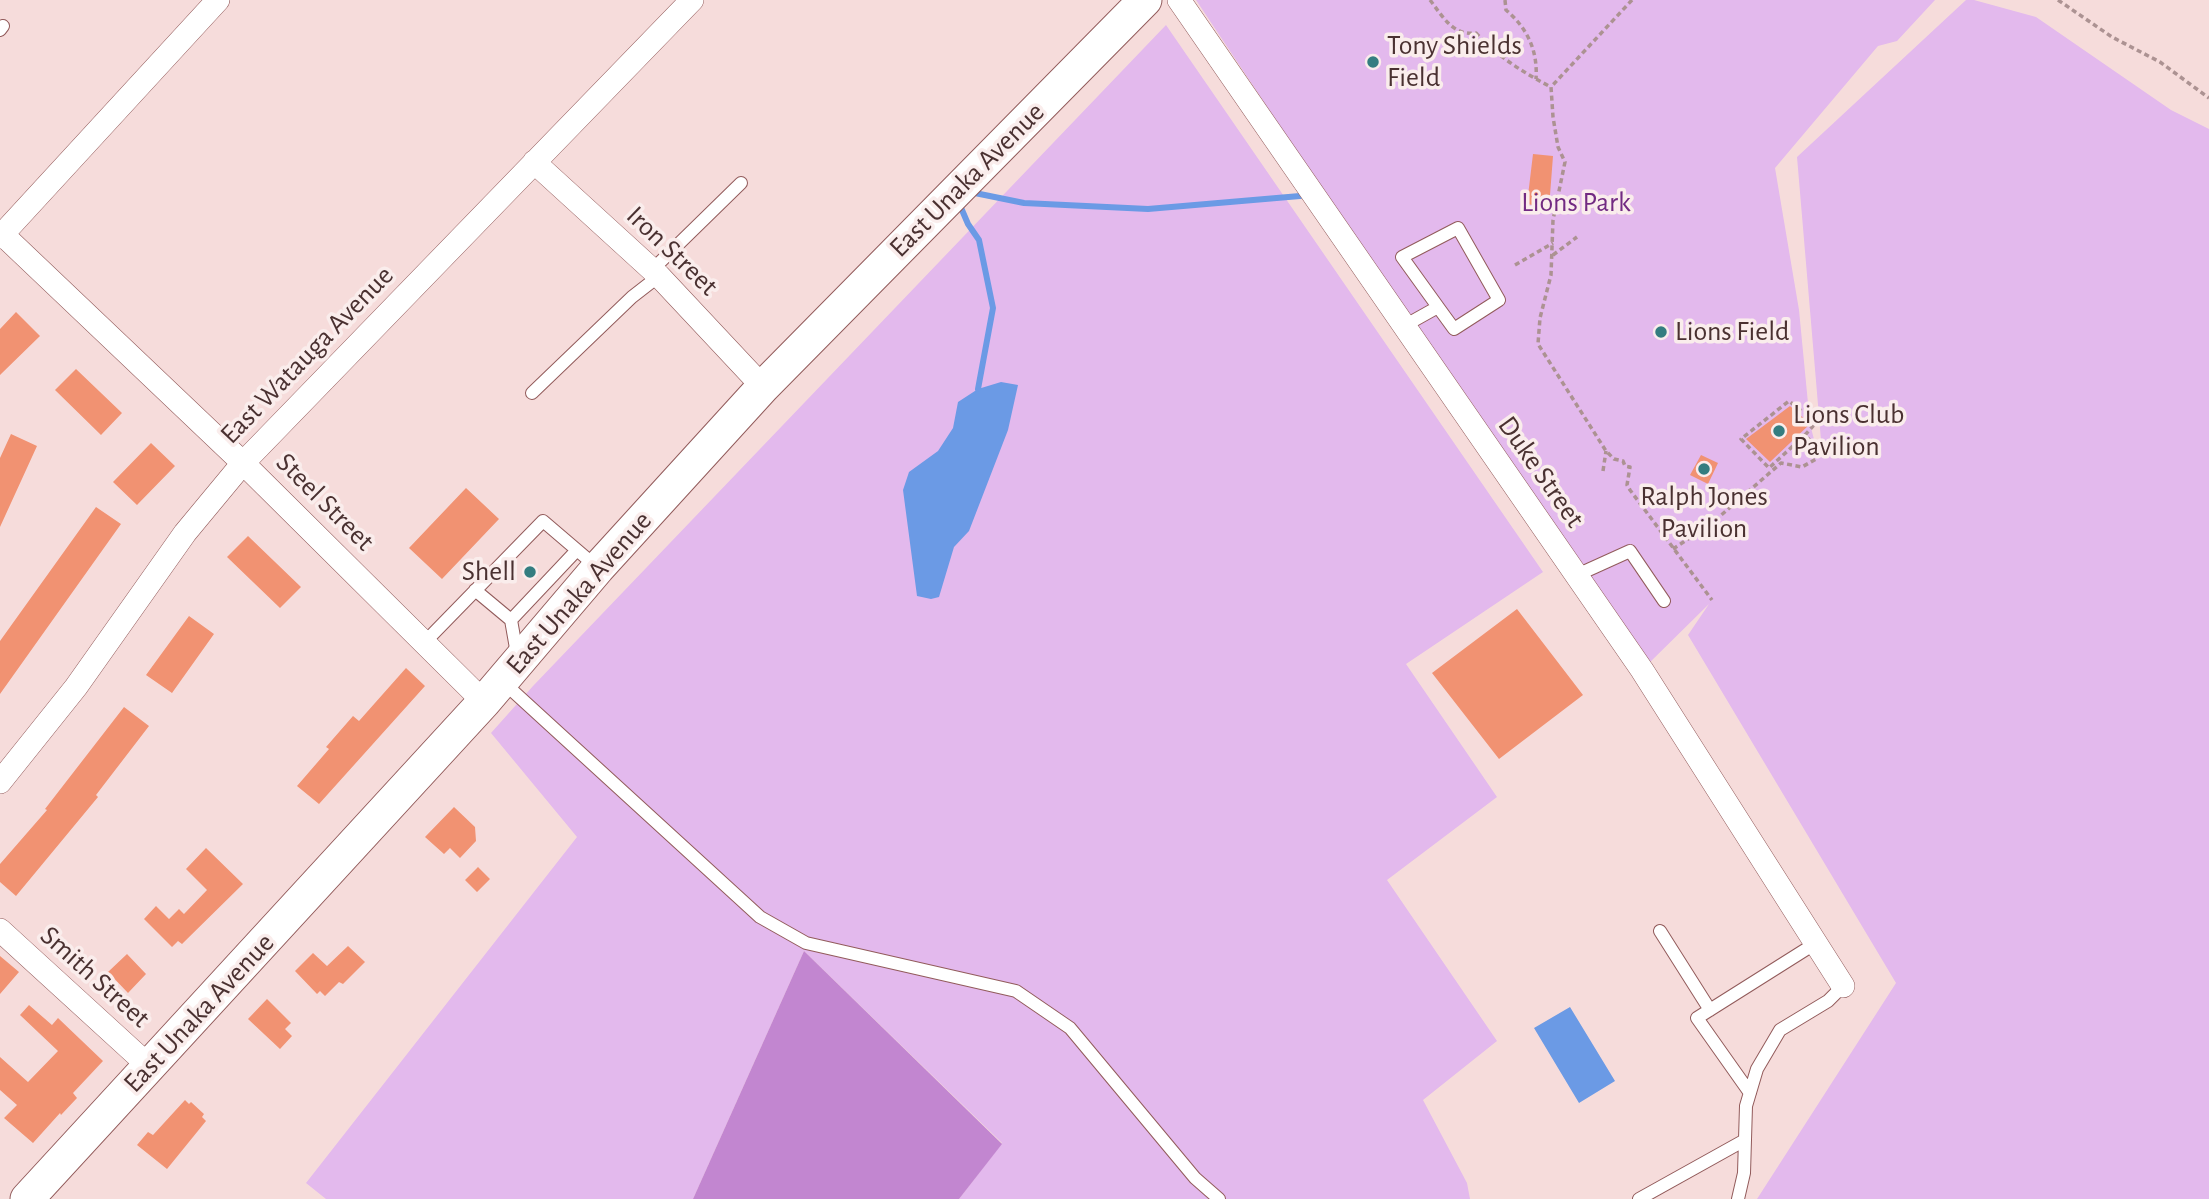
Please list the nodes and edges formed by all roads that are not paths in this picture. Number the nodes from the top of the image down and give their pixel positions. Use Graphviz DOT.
graph roads {
  1 [pos="218,0"];
  2 [pos="692,0"];
  3 [pos="1145,0"];
  4 [pos="1179,0"];
  5 [pos="534,162"];
  6 [pos="741,183"];
  7 [pos="1,234"];
  8 [pos="656,273"];
  9 [pos="1438,307"];
  10 [pos="1404,326"];
  11 [pos="763,387"];
  12 [pos="532,393"];
  13 [pos="243,463"];
  14 [pos="521,544"];
  15 [pos="532,555"];
  16 [pos="588,559"];
  17 [pos="503,563"];
  18 [pos="513,574"];
  19 [pos="1577,575"];
  20 [pos="475,590"];
  21 [pos="1664,601"];
  22 [pos="511,620"];
  23 [pos="425,642"];
  24 [pos="502,682"];
  25 [pos="0,782"];
  26 [pos="0,930"];
  27 [pos="1660,931"];
  28 [pos="1816,943"];
  29 [pos="1843,985"];
  30 [pos="1710,1010"];
  31 [pos="150,1067"];
  32 [pos="1750,1093"];
  33 [pos="1745,1140"];
  34 [pos="30,1198"];
  35 [pos="1219,1199"];
  36 [pos="1639,1199"];
  37 [pos="1738,1199"];
  1 -- 7 [label="street"];
  2 -- 5 [label="street, East Watauga Avenue"];
  3 -- 11 [label="main road, East Unaka Avenue"];
  4 -- 10 [label="street, Duke Street"];
  5 -- 8 [label="street, Iron Street"];
  5 -- 13 [label="street, East Watauga Avenue"];
  6 -- 8 [label="lane"];
  7 -- 13 [label="street, Steel Street"];
  8 -- 11 [label="street, Iron Street"];
  8 -- 12 [label="lane"];
  9 -- 9 [label="lane"];
  9 -- 10 [label="lane"];
  10 -- 19 [label="street, Duke Street"];
  11 -- 16 [label="main road, East Unaka Avenue"];
  13 -- 23 [label="street, Steel Street"];
  13 -- 25 [label="street, East Watauga Avenue"];
  14 -- 15 [label="lane"];
  14 -- 16 [label="lane"];
  14 -- 17 [label="lane"];
  16 -- 22 [label="lane"];
  16 -- 24 [label="main road, East Unaka Avenue"];
  17 -- 18 [label="lane"];
  17 -- 20 [label="lane"];
  19 -- 21 [label="lane"];
  19 -- 28 [label="street, Duke Street"];
  20 -- 22 [label="lane"];
  20 -- 23 [label="lane"];
  22 -- 24 [label="lane"];
  23 -- 24 [label="street, Steel Street"];
  24 -- 31 [label="main road, East Unaka Avenue"];
  24 -- 35 [label="lane"];
  26 -- 31 [label="street, Smith Street"];
  27 -- 30 [label="lane"];
  28 -- 29 [label="street, Duke Street"];
  28 -- 30 [label="lane"];
  29 -- 32 [label="lane"];
  30 -- 32 [label="lane"];
  31 -- 34 [label="main road, East Unaka Avenue"];
  32 -- 33 [label="lane"];
  33 -- 36 [label="lane"];
  33 -- 37 [label="lane"];
}
